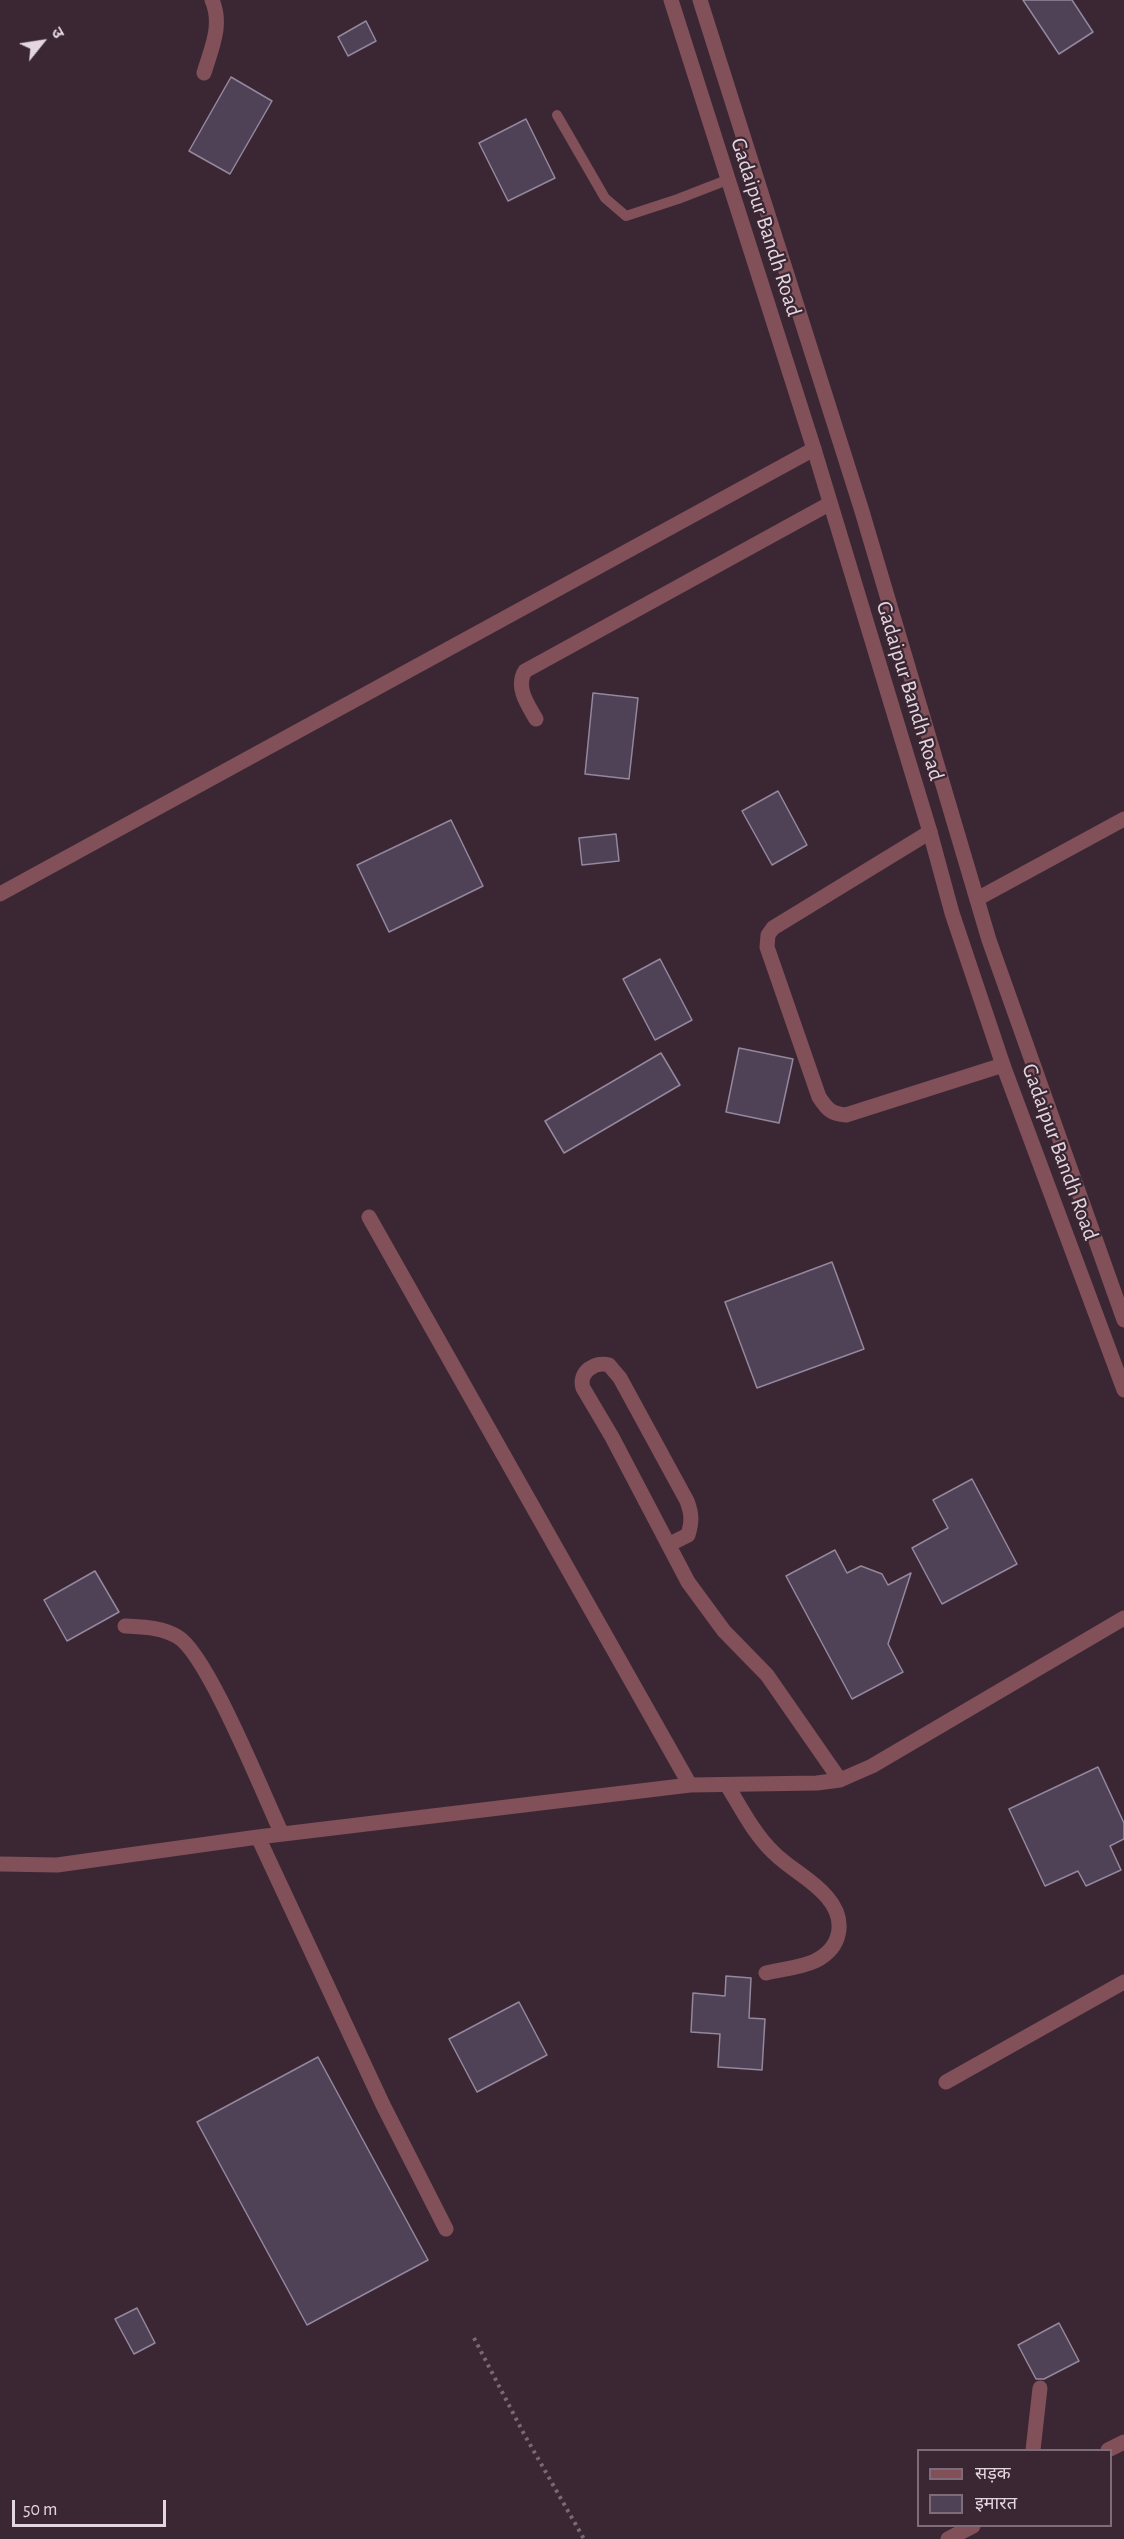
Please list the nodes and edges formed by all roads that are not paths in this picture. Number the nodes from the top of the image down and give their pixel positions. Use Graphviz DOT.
graph roads {
  1 [pos="212,0"];
  2 [pos="671,0"];
  3 [pos="700,0"];
  4 [pos="204,73"];
  5 [pos="557,115"];
  6 [pos="727,180"];
  7 [pos="814,449"];
  8 [pos="829,504"];
  9 [pos="536,719"];
  10 [pos="1124,819"];
  11 [pos="930,832"];
  12 [pos="0,894"];
  13 [pos="977,899"];
  14 [pos="1003,1065"];
  15 [pos="369,1217"];
  16 [pos="1124,1320"];
  17 [pos="1124,1390"];
  18 [pos="670,1544"];
  19 [pos="1124,1618"];
  20 [pos="125,1626"];
  21 [pos="840,1780"];
  22 [pos="690,1785"];
  23 [pos="727,1785"];
  24 [pos="282,1834"];
  25 [pos="258,1837"];
  26 [pos="0,1864"];
  27 [pos="766,1973"];
  28 [pos="1124,1982"];
  29 [pos="946,2082"];
  30 [pos="446,2229"];
  31 [pos="1040,2388"];
  32 [pos="1034,2449"];
  33 [pos="971,2527"];
  34 [pos="948,2539"];
  1 -- 4 [label="street"];
  2 -- 6 [label="street, Gadaipur Bandh Road"];
  3 -- 13 [label="street"];
  5 -- 6 [label="lane"];
  6 -- 7 [label="street, Gadaipur Bandh Road"];
  7 -- 8 [label="street, Gadaipur Bandh Road"];
  7 -- 12 [label="street"];
  8 -- 9 [label="street"];
  8 -- 11 [label="street, Gadaipur Bandh Road"];
  10 -- 13 [label="street"];
  11 -- 14 [label="street, Gadaipur Bandh Road"];
  11 -- 14 [label="street"];
  13 -- 16 [label="street"];
  14 -- 17 [label="street, Gadaipur Bandh Road"];
  15 -- 22 [label="street"];
  18 -- 18 [label="street"];
  18 -- 21 [label="street"];
  19 -- 21 [label="street"];
  20 -- 24 [label="street"];
  21 -- 23 [label="street"];
  22 -- 23 [label="street"];
  22 -- 24 [label="street"];
  23 -- 27 [label="street"];
  24 -- 25 [label="street"];
  25 -- 26 [label="street"];
  25 -- 30 [label="street"];
  28 -- 29 [label="street"];
  31 -- 32 [label="street"];
  33 -- 34 [label="street"];
}
